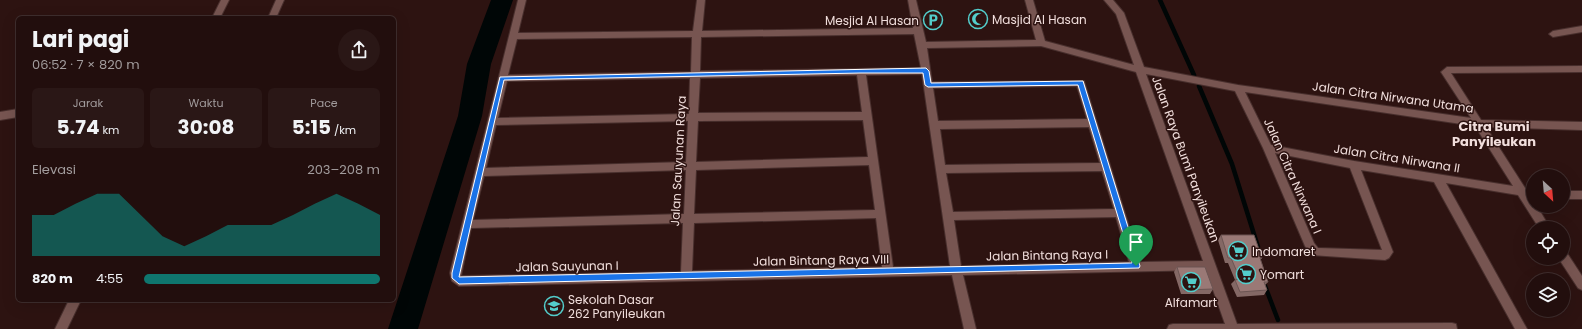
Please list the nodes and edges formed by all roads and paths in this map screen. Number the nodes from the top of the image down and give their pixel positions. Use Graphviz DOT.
graph roads {
  1 [pos="225,0"];
  2 [pos="230,0"];
  3 [pos="280,0"];
  4 [pos="522,0"];
  5 [pos="701,0"];
  6 [pos="912,0"];
  7 [pos="1029,0"];
  8 [pos="1108,0"];
  9 [pos="217,16"];
  10 [pos="273,16"];
  11 [pos="1582,30"];
  12 [pos="918,31"];
  13 [pos="697,32"];
  14 [pos="1553,34"];
  15 [pos="513,36"];
  16 [pos="1041,43"];
  17 [pos="922,45"];
  18 [pos="1582,69"];
  19 [pos="1140,70"];
  20 [pos="861,71"];
  21 [pos="926,71"];
  22 [pos="696,75"];
  23 [pos="502,78"];
  24 [pos="928,85"];
  25 [pos="1238,88"];
  26 [pos="16,113"];
  27 [pos="0,116"];
  28 [pos="868,116"];
  29 [pos="694,117"];
  30 [pos="492,122"];
  31 [pos="1093,123"];
  32 [pos="1477,123"];
  33 [pos="934,125"];
  34 [pos="1582,126"];
  35 [pos="1268,148"];
  36 [pos="873,161"];
  37 [pos="1354,165"];
  38 [pos="690,167"];
  39 [pos="1106,167"];
  40 [pos="941,169"];
  41 [pos="480,172"];
  42 [pos="1437,177"];
  43 [pos="1522,192"];
  44 [pos="1526,192"];
  45 [pos="1570,195"];
  46 [pos="1582,195"];
  47 [pos="1120,213"];
  48 [pos="879,214"];
  49 [pos="948,216"];
  50 [pos="688,218"];
  51 [pos="1541,221"];
  52 [pos="466,224"];
  53 [pos="1569,265"];
  54 [pos="1136,266"];
  55 [pos="1211,266"];
  56 [pos="956,270"];
  57 [pos="888,271"];
  58 [pos="686,276"];
  59 [pos="1582,285"];
  60 [pos="74,302"];
  61 [pos="1233,328"];
  62 [pos="1452,328"];
  63 [pos="61,329"];
  64 [pos="970,329"];
  65 [pos="1173,329"];
  66 [pos="1418,329"];
  67 [pos="1521,329"];
  1 -- 2 [label="street"];
  1 -- 9 [label="street"];
  3 -- 10 [label="street"];
  4 -- 15 [label="street"];
  5 -- 13 [label="street, Jalan Sauyunan Raya"];
  6 -- 12 [label="street"];
  7 -- 16 [label="street"];
  8 -- 19 [label="street"];
  11 -- 14 [label="street"];
  12 -- 13 [label="street"];
  12 -- 17 [label="street"];
  13 -- 15 [label="street"];
  13 -- 22 [label="street, Jalan Sauyunan Raya"];
  15 -- 23 [label="street"];
  16 -- 17 [label="street, Jalan Raya Bumi Panyileukan"];
  16 -- 19 [label="street, Jalan Raya Bumi Panyileukan"];
  17 -- 21 [label="street"];
  18 -- 32 [label="street"];
  19 -- 25 [label="street, Jalan Citra Nirwana Utama"];
  19 -- 55 [label="street, Jalan Raya Bumi Panyileukan"];
  20 -- 21 [label="street"];
  20 -- 22 [label="street"];
  20 -- 28 [label="street"];
  21 -- 24 [label="street"];
  22 -- 23 [label="street"];
  22 -- 29 [label="street, Jalan Sauyunan Raya"];
  23 -- 30 [label="street"];
  24 -- 31 [label="street"];
  24 -- 33 [label="street"];
  25 -- 32 [label="street, Jalan Citra Nirwana Utama"];
  25 -- 35 [label="street, Jalan Citra Nirwana I"];
  26 -- 27 [label="street"];
  28 -- 29 [label="street"];
  28 -- 36 [label="street"];
  29 -- 30 [label="street"];
  29 -- 38 [label="street, Jalan Sauyunan Raya"];
  30 -- 41 [label="street"];
  31 -- 33 [label="street"];
  31 -- 39 [label="street"];
  32 -- 34 [label="street, Jalan Citra Nirwana Utama"];
  32 -- 43 [label="street"];
  33 -- 40 [label="street"];
  35 -- 37 [label="street, Jalan Citra Nirwana II"];
  35 -- 37 [label="street, Jalan Citra Nirwana I"];
  36 -- 38 [label="street"];
  36 -- 48 [label="street"];
  37 -- 42 [label="street, Jalan Citra Nirwana II"];
  38 -- 41 [label="street"];
  38 -- 50 [label="street, Jalan Sauyunan Raya"];
  39 -- 40 [label="street"];
  39 -- 47 [label="street"];
  40 -- 49 [label="street"];
  41 -- 52 [label="street"];
  42 -- 43 [label="street, Jalan Citra Nirwana II"];
  42 -- 67 [label="street"];
  43 -- 44 [label="street, Jalan Citra Nirwana II"];
  43 -- 51 [label="street"];
  45 -- 46 [label="street"];
  47 -- 49 [label="street"];
  47 -- 54 [label="street"];
  48 -- 50 [label="street"];
  48 -- 57 [label="street"];
  49 -- 56 [label="street"];
  50 -- 52 [label="street"];
  50 -- 58 [label="street, Jalan Sauyunan Raya"];
  52 -- 58 [label="street, Jalan Sauyunan I"];
  53 -- 59 [label="street"];
  54 -- 55 [label="street, Jalan Bintang Raya I"];
  54 -- 56 [label="street, Jalan Bintang Raya I"];
  55 -- 61 [label="street, Jalan Raya Bumi Panyileukan"];
  56 -- 57 [label="street, Jalan Bintang Raya VIII"];
  56 -- 64 [label="street"];
  57 -- 58 [label="street, Jalan Bintang Raya VIII"];
  60 -- 63 [label="street"];
  61 -- 65 [label="street"];
  61 -- 66 [label="street"];
  62 -- 66 [label="street"];
}
